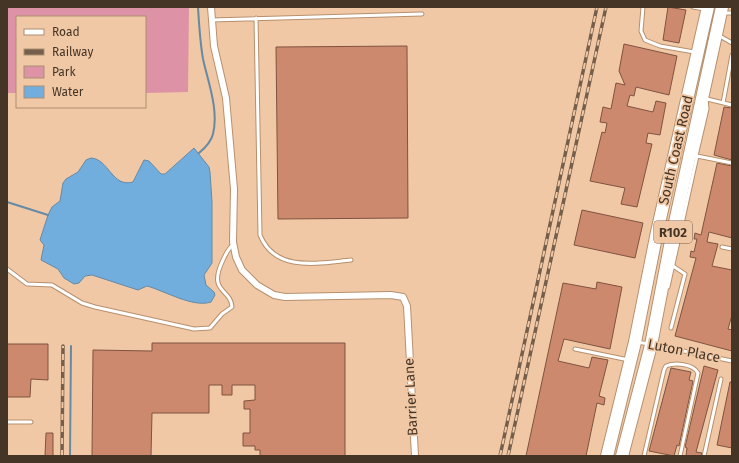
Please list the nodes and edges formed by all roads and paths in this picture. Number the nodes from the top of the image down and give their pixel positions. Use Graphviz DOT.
graph roads {
  1 [pos="211,7"];
  2 [pos="643,7"];
  3 [pos="693,7"];
  4 [pos="708,9"];
  5 [pos="725,11"];
  6 [pos="422,14"];
  7 [pos="256,18"];
  8 [pos="211,20"];
  9 [pos="716,33"];
  10 [pos="732,43"];
  11 [pos="698,52"];
  12 [pos="732,55"];
  13 [pos="705,96"];
  14 [pos="723,103"];
  15 [pos="732,105"];
  16 [pos="694,155"];
  17 [pos="732,163"];
  18 [pos="657,232"];
  19 [pos="672,236"];
  20 [pos="234,244"];
  21 [pos="722,247"];
  22 [pos="732,249"];
  23 [pos="352,260"];
  24 [pos="673,266"];
  25 [pos="7,269"];
  26 [pos="667,291"];
  27 [pos="663,306"];
  28 [pos="671,328"];
  29 [pos="635,342"];
  30 [pos="653,345"];
  31 [pos="575,349"];
  32 [pos="732,361"];
  33 [pos="638,363"];
  34 [pos="721,379"];
  35 [pos="7,422"];
  36 [pos="30,422"];
  37 [pos="612,435"];
  38 [pos="626,438"];
  39 [pos="414,456"];
  40 [pos="607,456"];
  41 [pos="622,456"];
  42 [pos="644,456"];
  43 [pos="680,456"];
  44 [pos="704,456"];
  1 -- 8 [label="street"];
  2 -- 11 [label="lane"];
  3 -- 4 [label="lane"];
  4 -- 11 [label="highway, South Coast Road / R102"];
  5 -- 9 [label="highway, South Coast Road / R102"];
  6 -- 7 [label="lane"];
  7 -- 8 [label="lane"];
  7 -- 23 [label="lane"];
  8 -- 20 [label="street"];
  9 -- 10 [label="lane"];
  9 -- 13 [label="highway, South Coast Road / R102"];
  11 -- 18 [label="highway, South Coast Road / R102"];
  12 -- 14 [label="lane"];
  13 -- 14 [label="lane"];
  13 -- 16 [label="highway, South Coast Road / R102"];
  14 -- 15 [label="lane"];
  16 -- 17 [label="lane"];
  16 -- 19 [label="highway, South Coast Road / R102"];
  16 -- 24 [label="lane"];
  18 -- 19 [label="highway"];
  18 -- 29 [label="highway, South Coast Road / R102"];
  19 -- 30 [label="highway, South Coast Road / R102"];
  20 -- 25 [label="lane"];
  20 -- 39 [label="street, Barrier Lane"];
  21 -- 22 [label="lane"];
  24 -- 26 [label="lane"];
  24 -- 28 [label="lane"];
  27 -- 30 [label="lane"];
  29 -- 30 [label="lane, Luton Place"];
  29 -- 33 [label="highway, South Coast Road / R102"];
  30 -- 32 [label="lane, Luton Place"];
  30 -- 33 [label="highway, South Coast Road / R102"];
  31 -- 33 [label="lane"];
  33 -- 37 [label="highway, South Coast Road / R102"];
  33 -- 38 [label="highway, South Coast Road / R102"];
  34 -- 44 [label="lane"];
  35 -- 36 [label="lane"];
  37 -- 38 [label="highway"];
  37 -- 40 [label="highway, South Coast Road / R102"];
  38 -- 41 [label="highway, South Coast Road / R102"];
  42 -- 43 [label="lane"];
}
